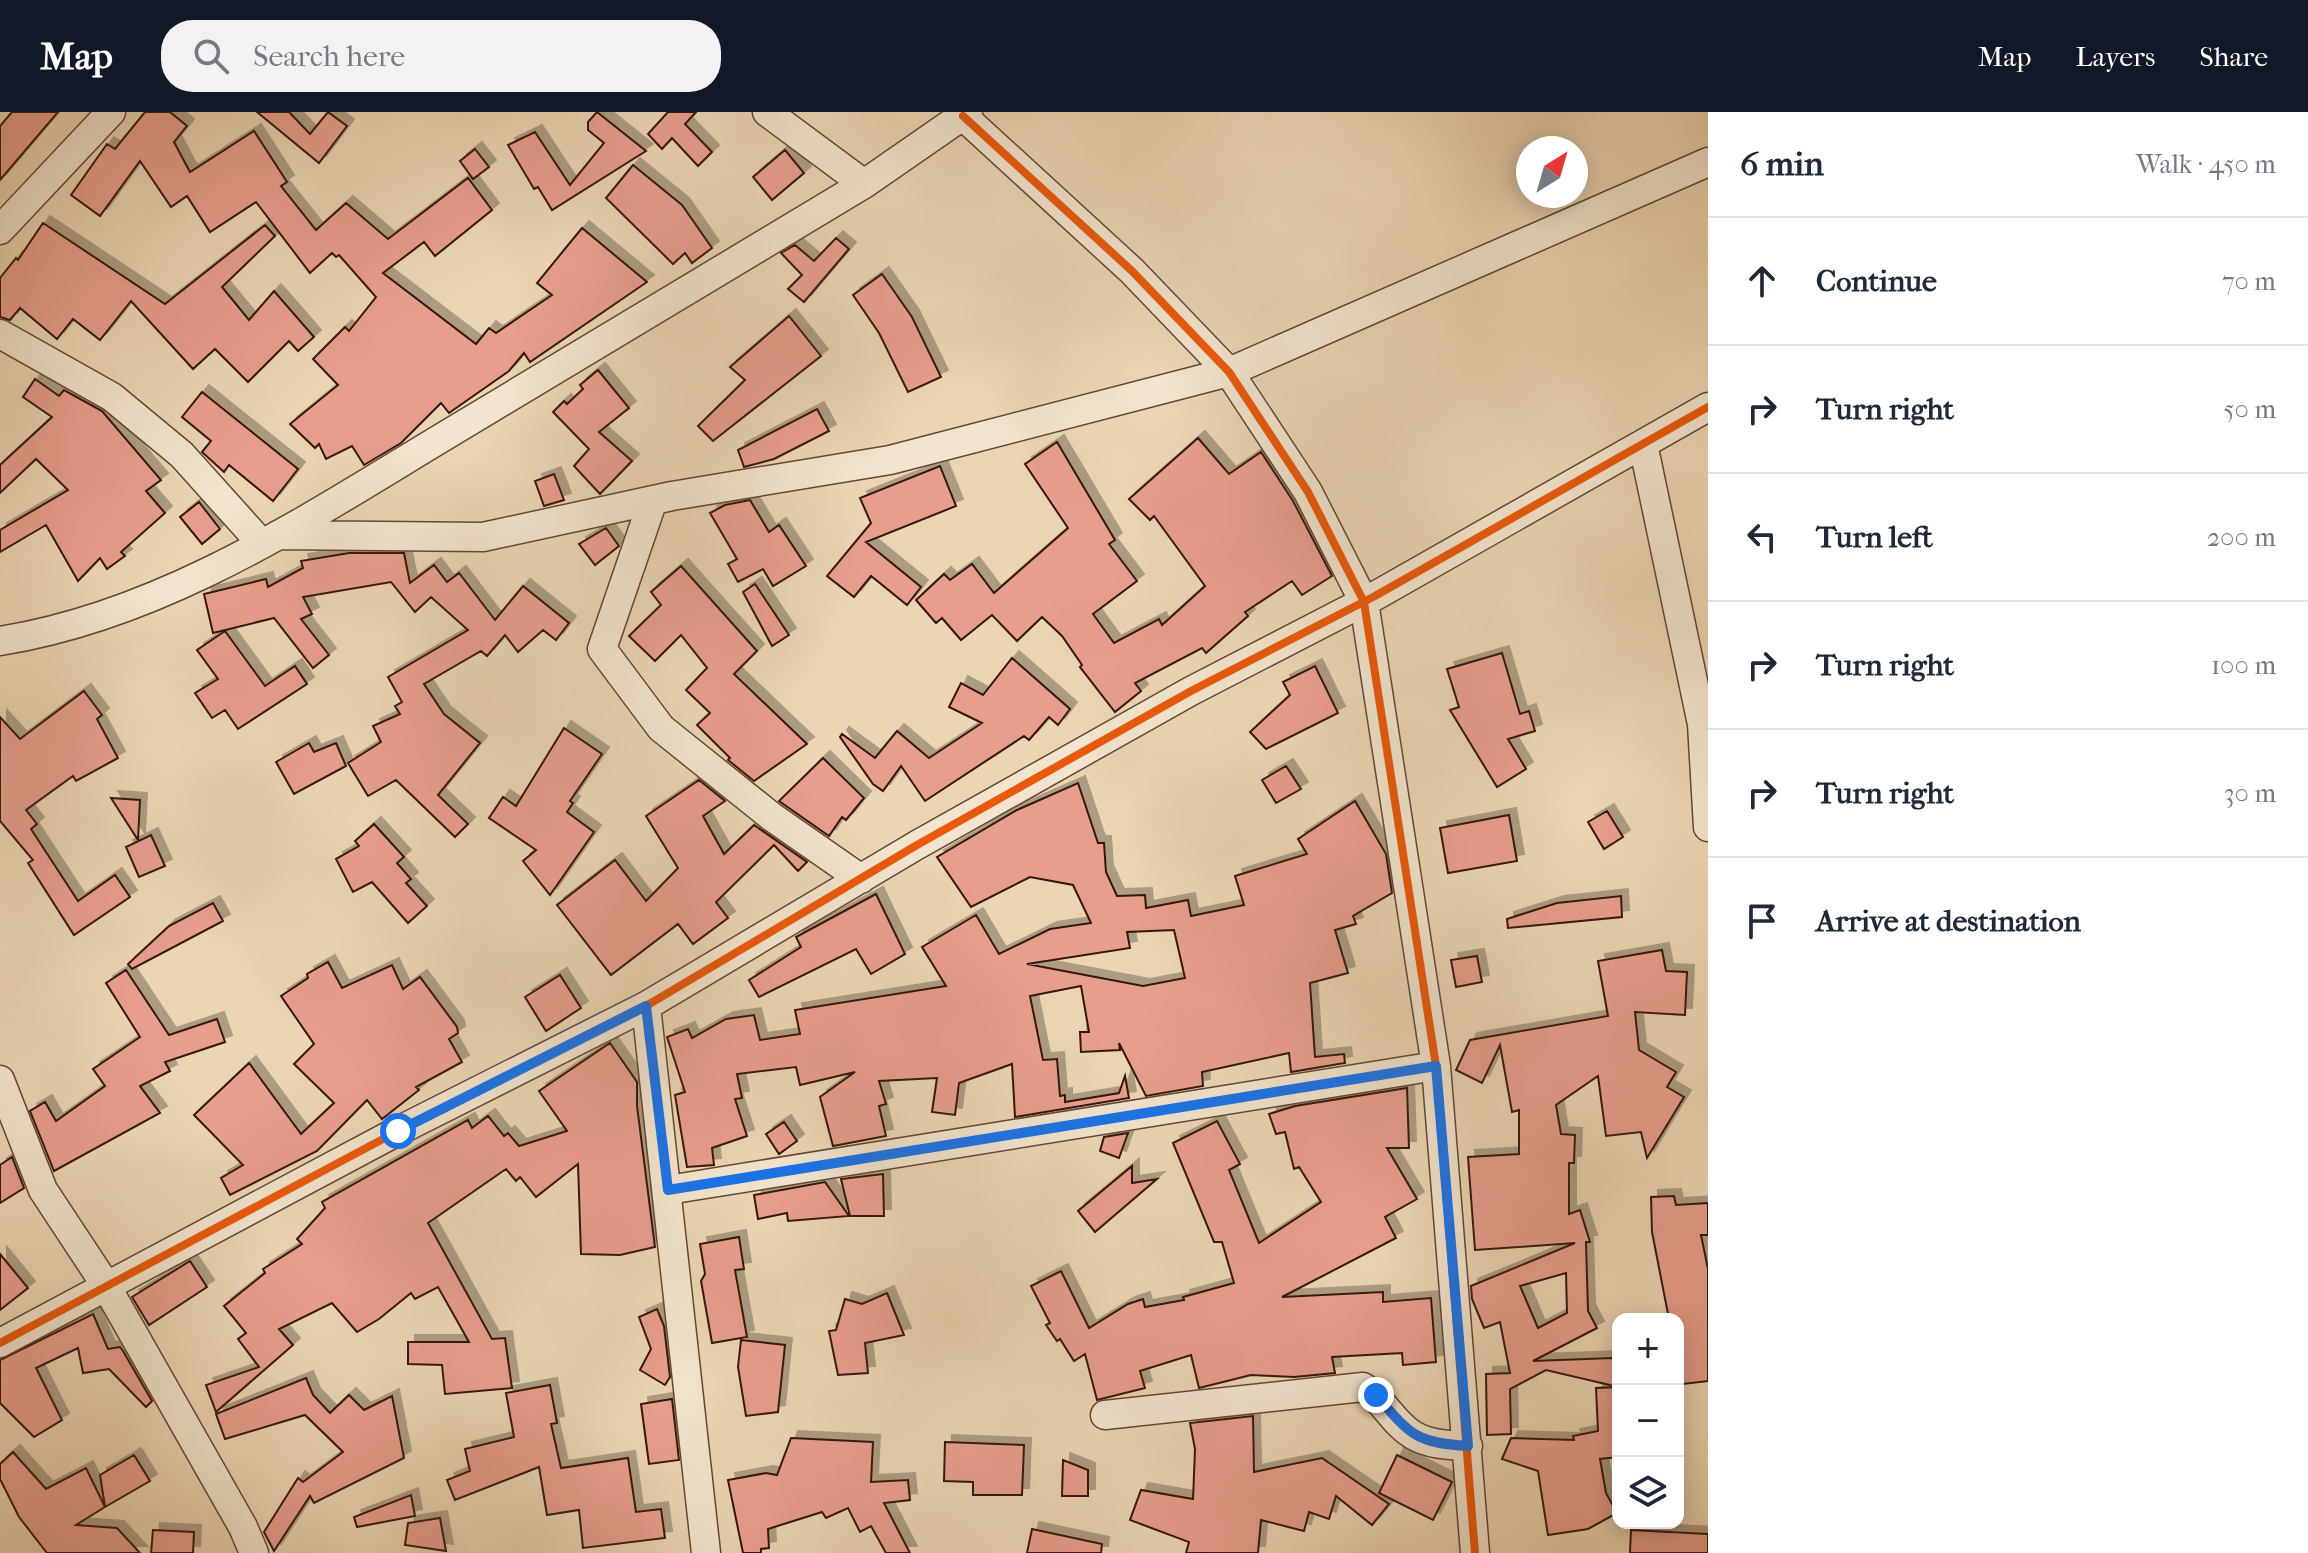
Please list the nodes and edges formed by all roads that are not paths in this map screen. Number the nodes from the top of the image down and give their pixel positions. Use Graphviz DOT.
graph roads {
  1 [pos="111,112"];
  2 [pos="767,112"];
  3 [pos="965,114"];
  4 [pos="1708,162"];
  5 [pos="864,184"];
  6 [pos="0,230"];
  7 [pos="0,334"];
  8 [pos="1229,372"];
  9 [pos="1708,407"];
  10 [pos="1643,444"];
  11 [pos="653,500"];
  12 [pos="270,539"];
  13 [pos="1364,602"];
  14 [pos="0,641"];
  15 [pos="1708,827"];
  16 [pos="861,879"];
  17 [pos="646,1006"];
  18 [pos="1436,1066"];
  19 [pos="0,1080"];
  20 [pos="668,1190"];
  21 [pos="105,1284"];
  22 [pos="0,1343"];
  23 [pos="1105,1415"];
  24 [pos="1468,1446"];
  25 [pos="254,1553"];
  26 [pos="706,1553"];
  27 [pos="1475,1553"];
  1 -- 6 [label="street"];
  2 -- 5 [label="street"];
  3 -- 5 [label="street"];
  3 -- 8 [label="street"];
  4 -- 8 [label="street"];
  5 -- 12 [label="street"];
  7 -- 12 [label="street"];
  8 -- 11 [label="street"];
  8 -- 13 [label="street"];
  9 -- 10 [label="street"];
  10 -- 13 [label="street"];
  10 -- 15 [label="street"];
  11 -- 12 [label="street"];
  11 -- 16 [label="street"];
  12 -- 14 [label="street"];
  13 -- 16 [label="street"];
  13 -- 18 [label="street"];
  16 -- 17 [label="street"];
  17 -- 20 [label="street"];
  17 -- 21 [label="street"];
  18 -- 20 [label="street"];
  18 -- 24 [label="street"];
  19 -- 21 [label="street"];
  20 -- 26 [label="street"];
  21 -- 22 [label="street"];
  21 -- 25 [label="street"];
  23 -- 24 [label="street"];
  24 -- 27 [label="street"];
}
